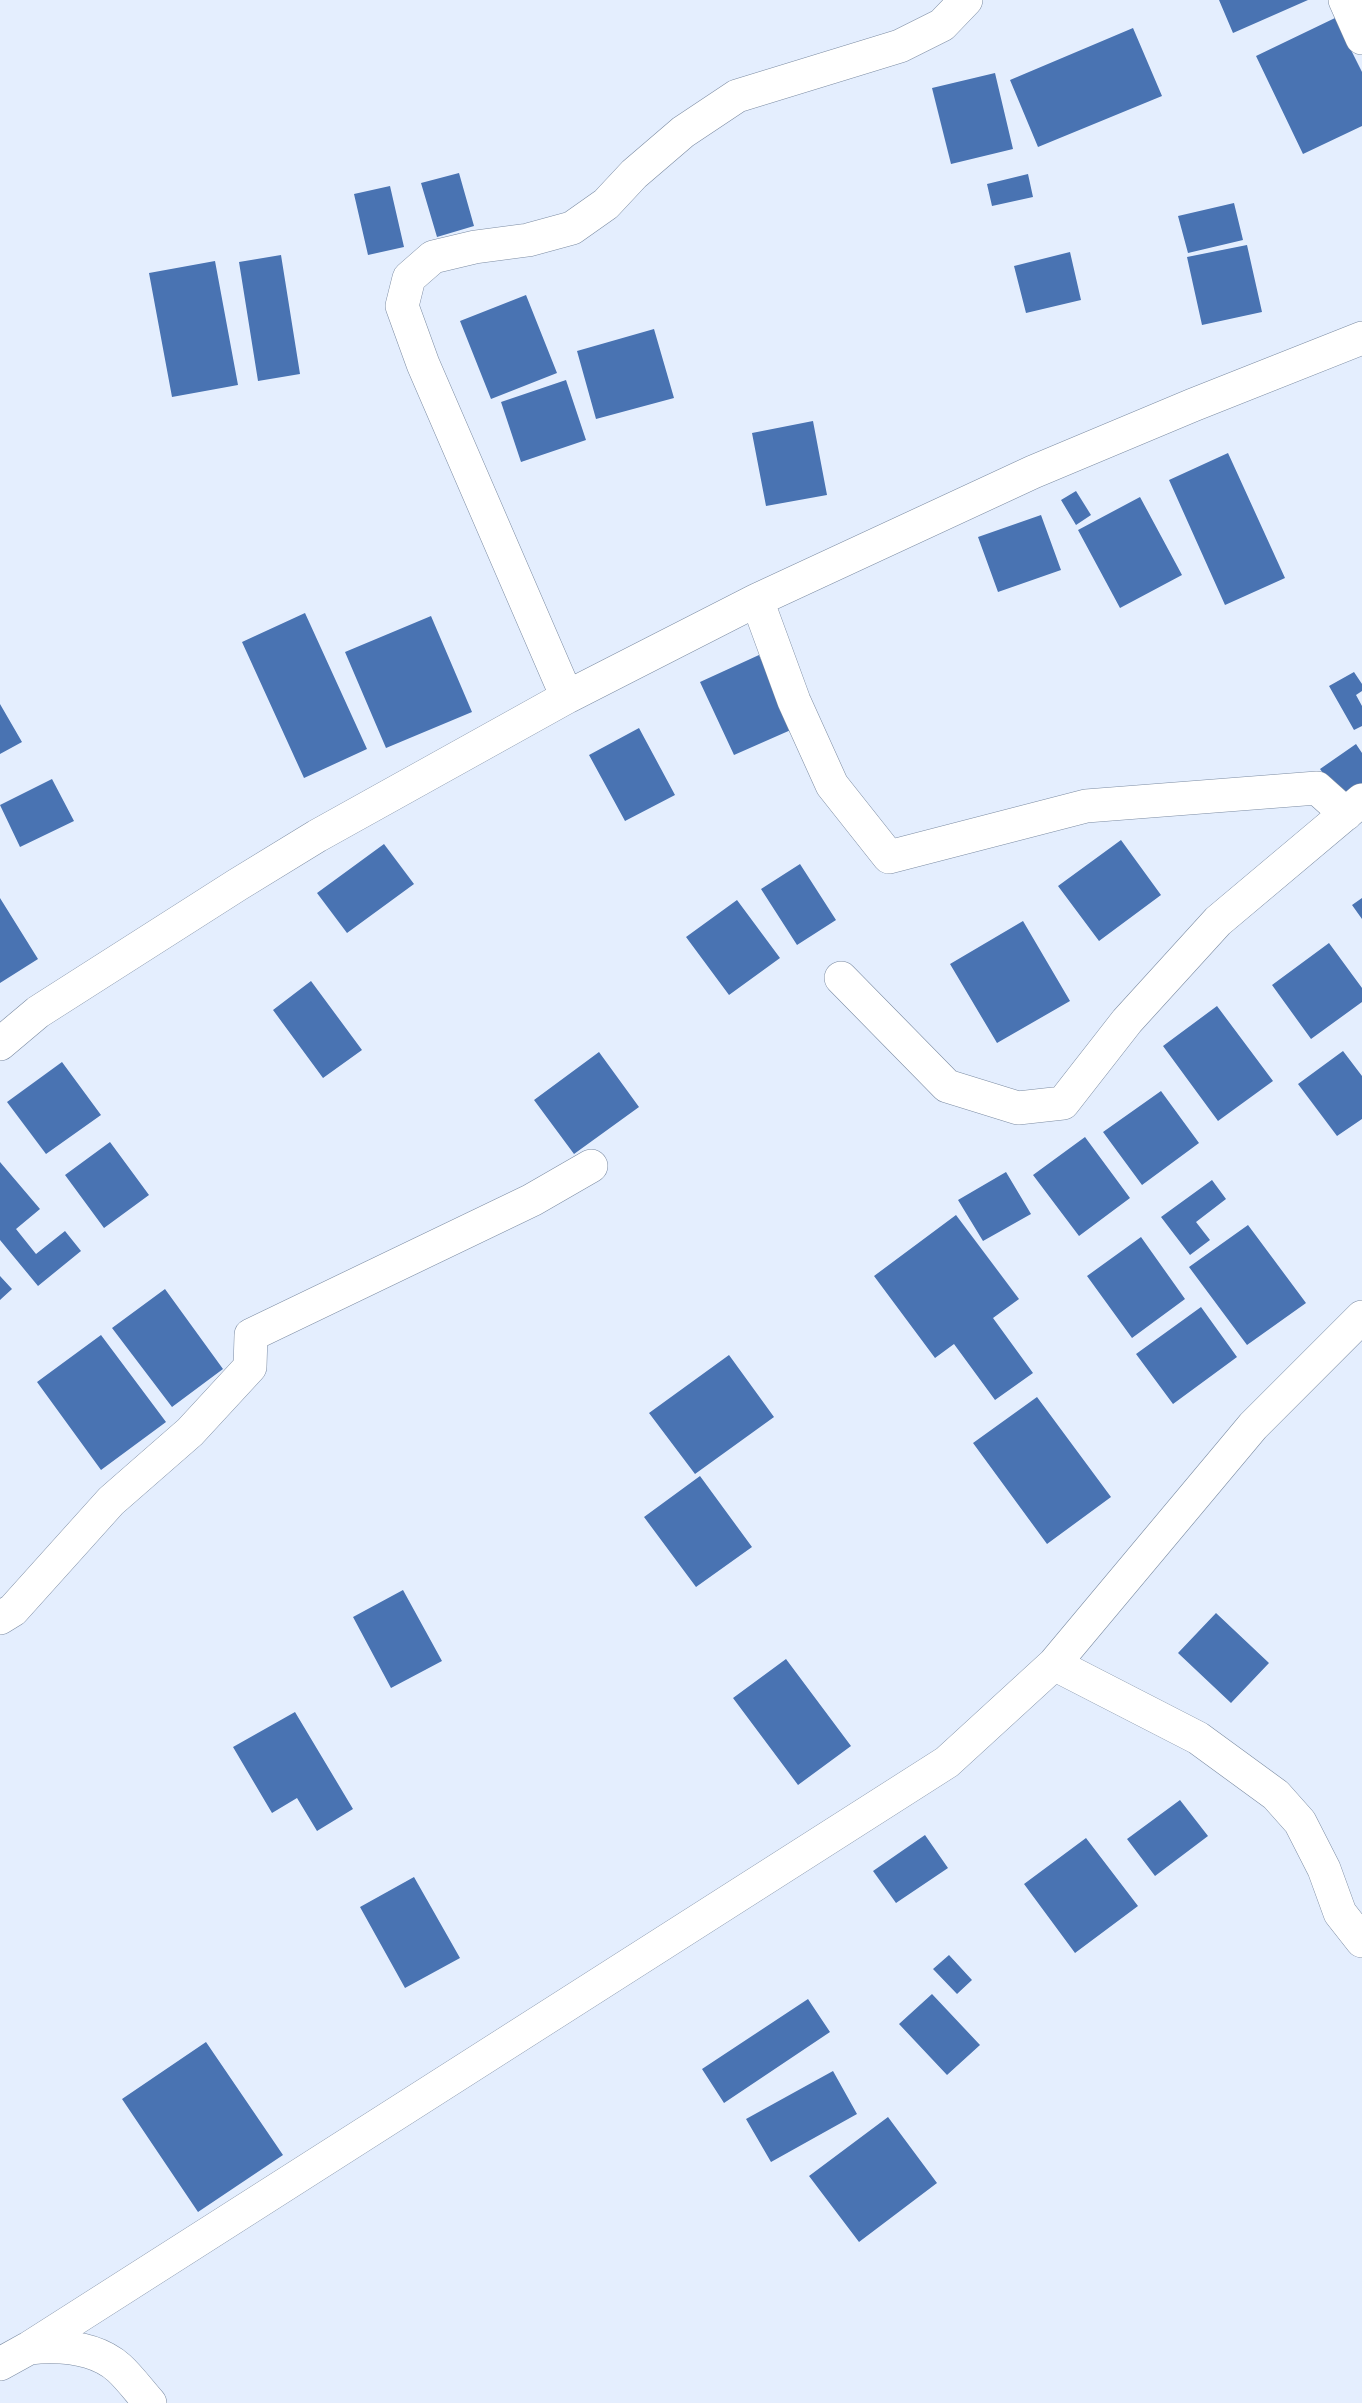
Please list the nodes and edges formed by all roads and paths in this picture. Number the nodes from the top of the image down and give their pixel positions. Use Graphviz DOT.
graph roads {
  1 [pos="966,0"];
  2 [pos="1345,0"];
  3 [pos="1362,38"];
  4 [pos="1362,338"];
  5 [pos="757,600"];
  6 [pos="567,697"];
  7 [pos="1354,807"];
  8 [pos="841,978"];
  9 [pos="0,1044"];
  10 [pos="591,1166"];
  11 [pos="1362,1317"];
  12 [pos="0,1618"];
  13 [pos="1054,1664"];
  14 [pos="1362,1941"];
  15 [pos="29,2348"];
  16 [pos="0,2364"];
  17 [pos="150,2403"];
  1 -- 6 [label="street"];
  2 -- 3 [label="street"];
  4 -- 5 [label="street"];
  5 -- 6 [label="street"];
  5 -- 7 [label="street"];
  6 -- 9 [label="street"];
  7 -- 8 [label="street"];
  10 -- 12 [label="street"];
  11 -- 13 [label="street"];
  13 -- 14 [label="street"];
  13 -- 15 [label="street"];
  15 -- 16 [label="street"];
  15 -- 17 [label="street"];
}
